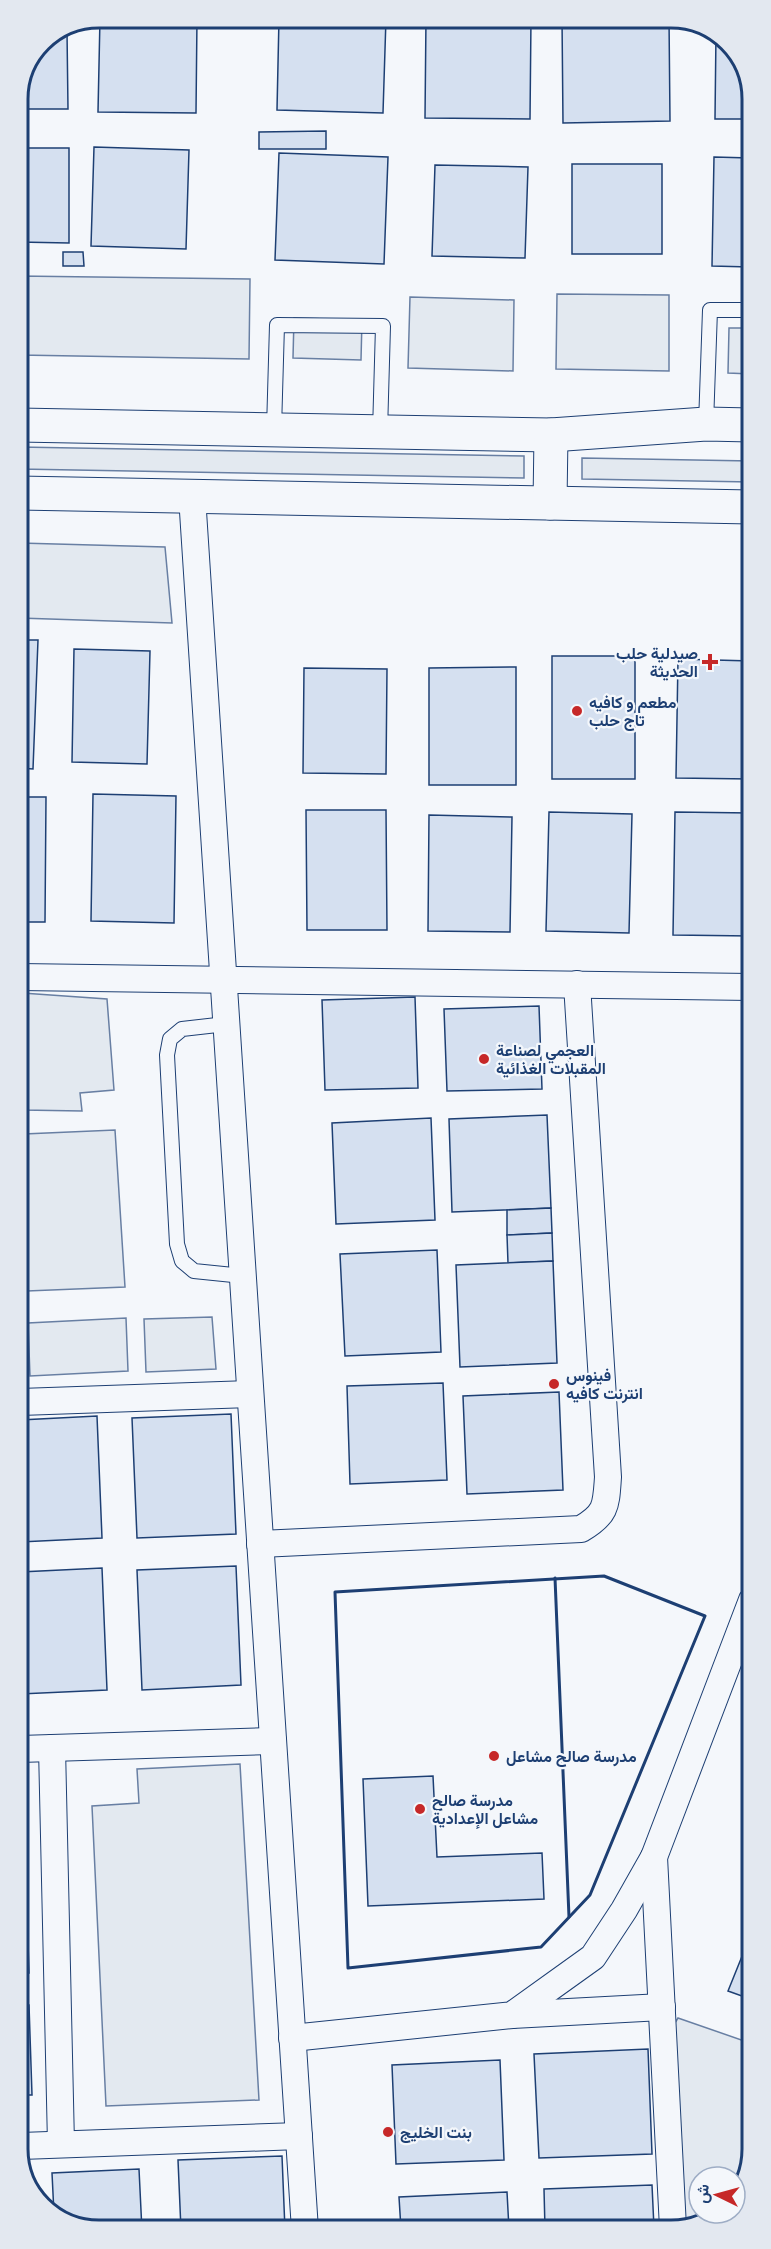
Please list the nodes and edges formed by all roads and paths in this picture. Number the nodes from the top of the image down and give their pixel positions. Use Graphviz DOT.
graph roads {
  1 [pos="742,310"];
  2 [pos="706,424"];
  3 [pos="28,425"];
  4 [pos="742,425"];
  5 [pos="274,430"];
  6 [pos="380,432"];
  7 [pos="551,435"];
  8 [pos="28,493"];
  9 [pos="192,496"];
  10 [pos="550,503"];
  11 [pos="742,507"];
  12 [pos="28,976"];
  13 [pos="223,981"];
  14 [pos="577,984"];
  15 [pos="742,987"];
  16 [pos="226,1024"];
  17 [pos="243,1276"];
  18 [pos="250,1394"];
  19 [pos="28,1402"];
  20 [pos="260,1544"];
  21 [pos="742,1632"];
  22 [pos="273,1742"];
  23 [pos="28,1749"];
  24 [pos="52,1749"];
  25 [pos="654,1857"];
  26 [pos="662,2007"];
  27 [pos="512,2015"];
  28 [pos="292,2038"];
  29 [pos="299,2136"];
  30 [pos="61,2144"];
  31 [pos="28,2146"];
  32 [pos="304,2220"];
  33 [pos="673,2220"];
  1 -- 2 [label="lane"];
  2 -- 4 [label="main road"];
  2 -- 7 [label="main road"];
  3 -- 5 [label="main road"];
  5 -- 6 [label="main road"];
  5 -- 6 [label="lane"];
  6 -- 7 [label="main road"];
  7 -- 10 [label="main road"];
  8 -- 9 [label="main road"];
  9 -- 10 [label="main road"];
  9 -- 13 [label="street"];
  10 -- 11 [label="main road"];
  12 -- 13 [label="street"];
  13 -- 14 [label="street"];
  13 -- 16 [label="street"];
  14 -- 15 [label="street"];
  14 -- 20 [label="street"];
  16 -- 17 [label="street"];
  16 -- 17 [label="lane"];
  17 -- 18 [label="street"];
  18 -- 19 [label="street"];
  18 -- 20 [label="street"];
  20 -- 22 [label="street"];
  21 -- 25 [label="street"];
  22 -- 24 [label="street"];
  22 -- 28 [label="street"];
  23 -- 24 [label="street"];
  24 -- 30 [label="street"];
  25 -- 26 [label="street"];
  25 -- 27 [label="street"];
  26 -- 27 [label="street"];
  26 -- 33 [label="street"];
  27 -- 28 [label="street"];
  28 -- 29 [label="street"];
  29 -- 30 [label="street"];
  29 -- 32 [label="street"];
  30 -- 31 [label="street"];
}
